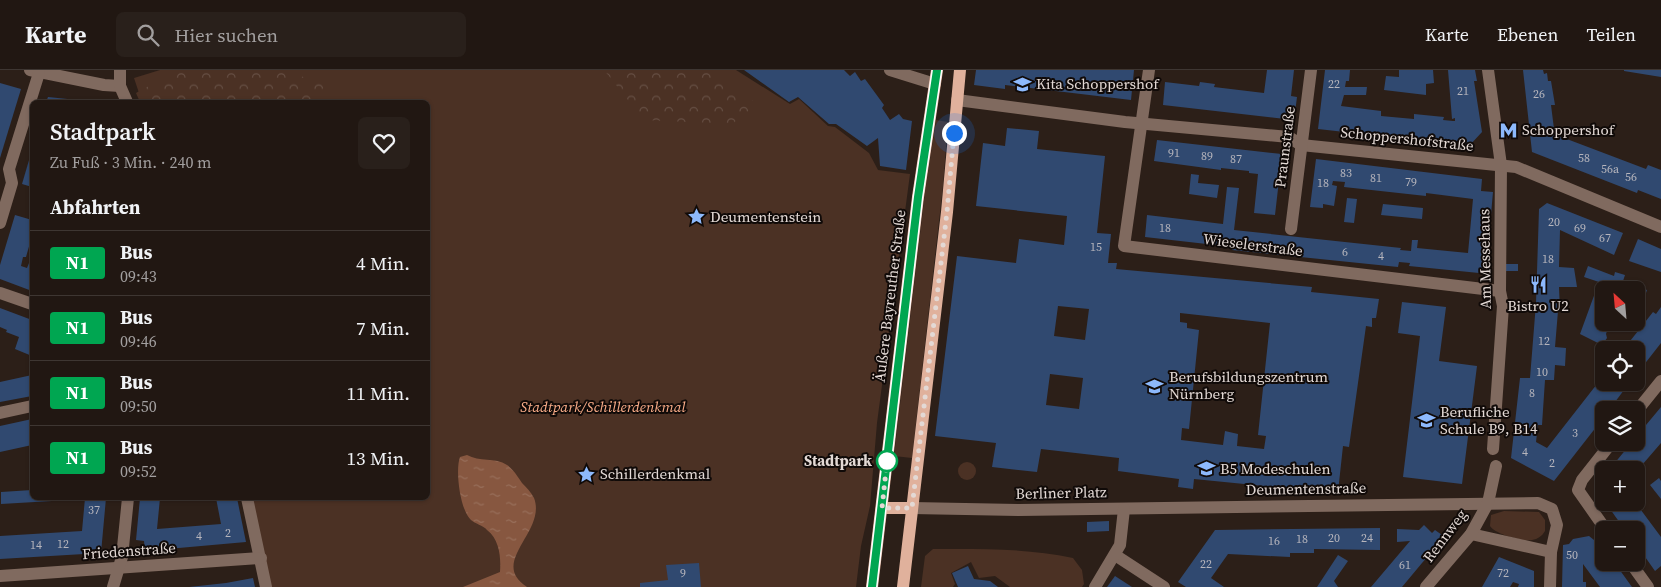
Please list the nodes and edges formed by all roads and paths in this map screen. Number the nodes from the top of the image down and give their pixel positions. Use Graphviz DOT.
graph roads {
  1 [pos="120,70"];
  2 [pos="890,70"];
  3 [pos="936,70"];
  4 [pos="960,70"];
  5 [pos="1150,70"];
  6 [pos="1311,70"];
  7 [pos="1488,70"];
  8 [pos="34,71"];
  9 [pos="935,84"];
  10 [pos="120,86"];
  11 [pos="126,100"];
  12 [pos="957,100"];
  13 [pos="1141,123"];
  14 [pos="1301,145"];
  15 [pos="1501,165"];
  16 [pos="5,168"];
  17 [pos="0,223"];
  18 [pos="1661,227"];
  19 [pos="1291,229"];
  20 [pos="1500,291"];
  21 [pos="0,293"];
  22 [pos="30,303"];
  23 [pos="1660,383"];
  24 [pos="1645,401"];
  25 [pos="30,406"];
  26 [pos="0,413"];
  27 [pos="1493,449"];
  28 [pos="1605,451"];
  29 [pos="1496,466"];
  30 [pos="128,500"];
  31 [pos="247,500"];
  32 [pos="1488,503"];
  33 [pos="882,508"];
  34 [pos="912,508"];
  35 [pos="1124,509"];
  36 [pos="1600,521"];
  37 [pos="1471,534"];
  38 [pos="1551,552"];
  39 [pos="1115,555"];
  40 [pos="261,558"];
  41 [pos="118,569"];
  42 [pos="1636,571"];
  43 [pos="0,576"];
  44 [pos="1098,582"];
  45 [pos="113,587"];
  46 [pos="266,587"];
  47 [pos="872,587"];
  48 [pos="903,587"];
  49 [pos="1164,587"];
  50 [pos="1426,587"];
  51 [pos="1550,587"];
  52 [pos="1648,587"];
  1 -- 10 [label="street"];
  2 -- 9 [label="street"];
  3 -- 9 [label="main road, Äußere Bayreuther Straße"];
  4 -- 12 [label="main road"];
  5 -- 13 [label="street"];
  6 -- 14 [label="street, Praunstraße"];
  7 -- 15 [label="street, Am Messehaus"];
  8 -- 10 [label="street"];
  8 -- 16 [label="street"];
  9 -- 33 [label="main road, Äußere Bayreuther Straße"];
  10 -- 11 [label="street"];
  12 -- 13 [label="street, Schoppershofstraße"];
  12 -- 34 [label="main road"];
  13 -- 14 [label="street, Schoppershofstraße"];
  13 -- 20 [label="street, Wieselerstraße"];
  14 -- 15 [label="street, Schoppershofstraße"];
  14 -- 19 [label="street, Praunstraße"];
  15 -- 18 [label="street, Schoppershofstraße"];
  15 -- 20 [label="street, Am Messehaus"];
  16 -- 17 [label="street"];
  20 -- 27 [label="street, Am Messehaus"];
  21 -- 22 [label="street"];
  23 -- 24 [label="street"];
  25 -- 26 [label="street"];
  28 -- 36 [label="street"];
  29 -- 32 [label="street"];
  30 -- 41 [label="street"];
  31 -- 40 [label="street"];
  32 -- 35 [label="street, Deumentenstraße"];
  32 -- 37 [label="street, Rennweg"];
  32 -- 38 [label="street"];
  33 -- 34 [label="main road"];
  33 -- 47 [label="main road, Äußere Bayreuther Straße"];
  34 -- 35 [label="street, Berliner Platz"];
  34 -- 48 [label="main road"];
  35 -- 39 [label="street, Berliner Platz"];
  37 -- 38 [label="street"];
  37 -- 50 [label="street, Rennweg"];
  38 -- 51 [label="street"];
  39 -- 44 [label="street, Berliner Platz"];
  39 -- 49 [label="street"];
  40 -- 41 [label="street, Friedenstraße"];
  40 -- 46 [label="street"];
  41 -- 43 [label="street, Friedenstraße"];
  41 -- 45 [label="street"];
  42 -- 52 [label="street"];
}
